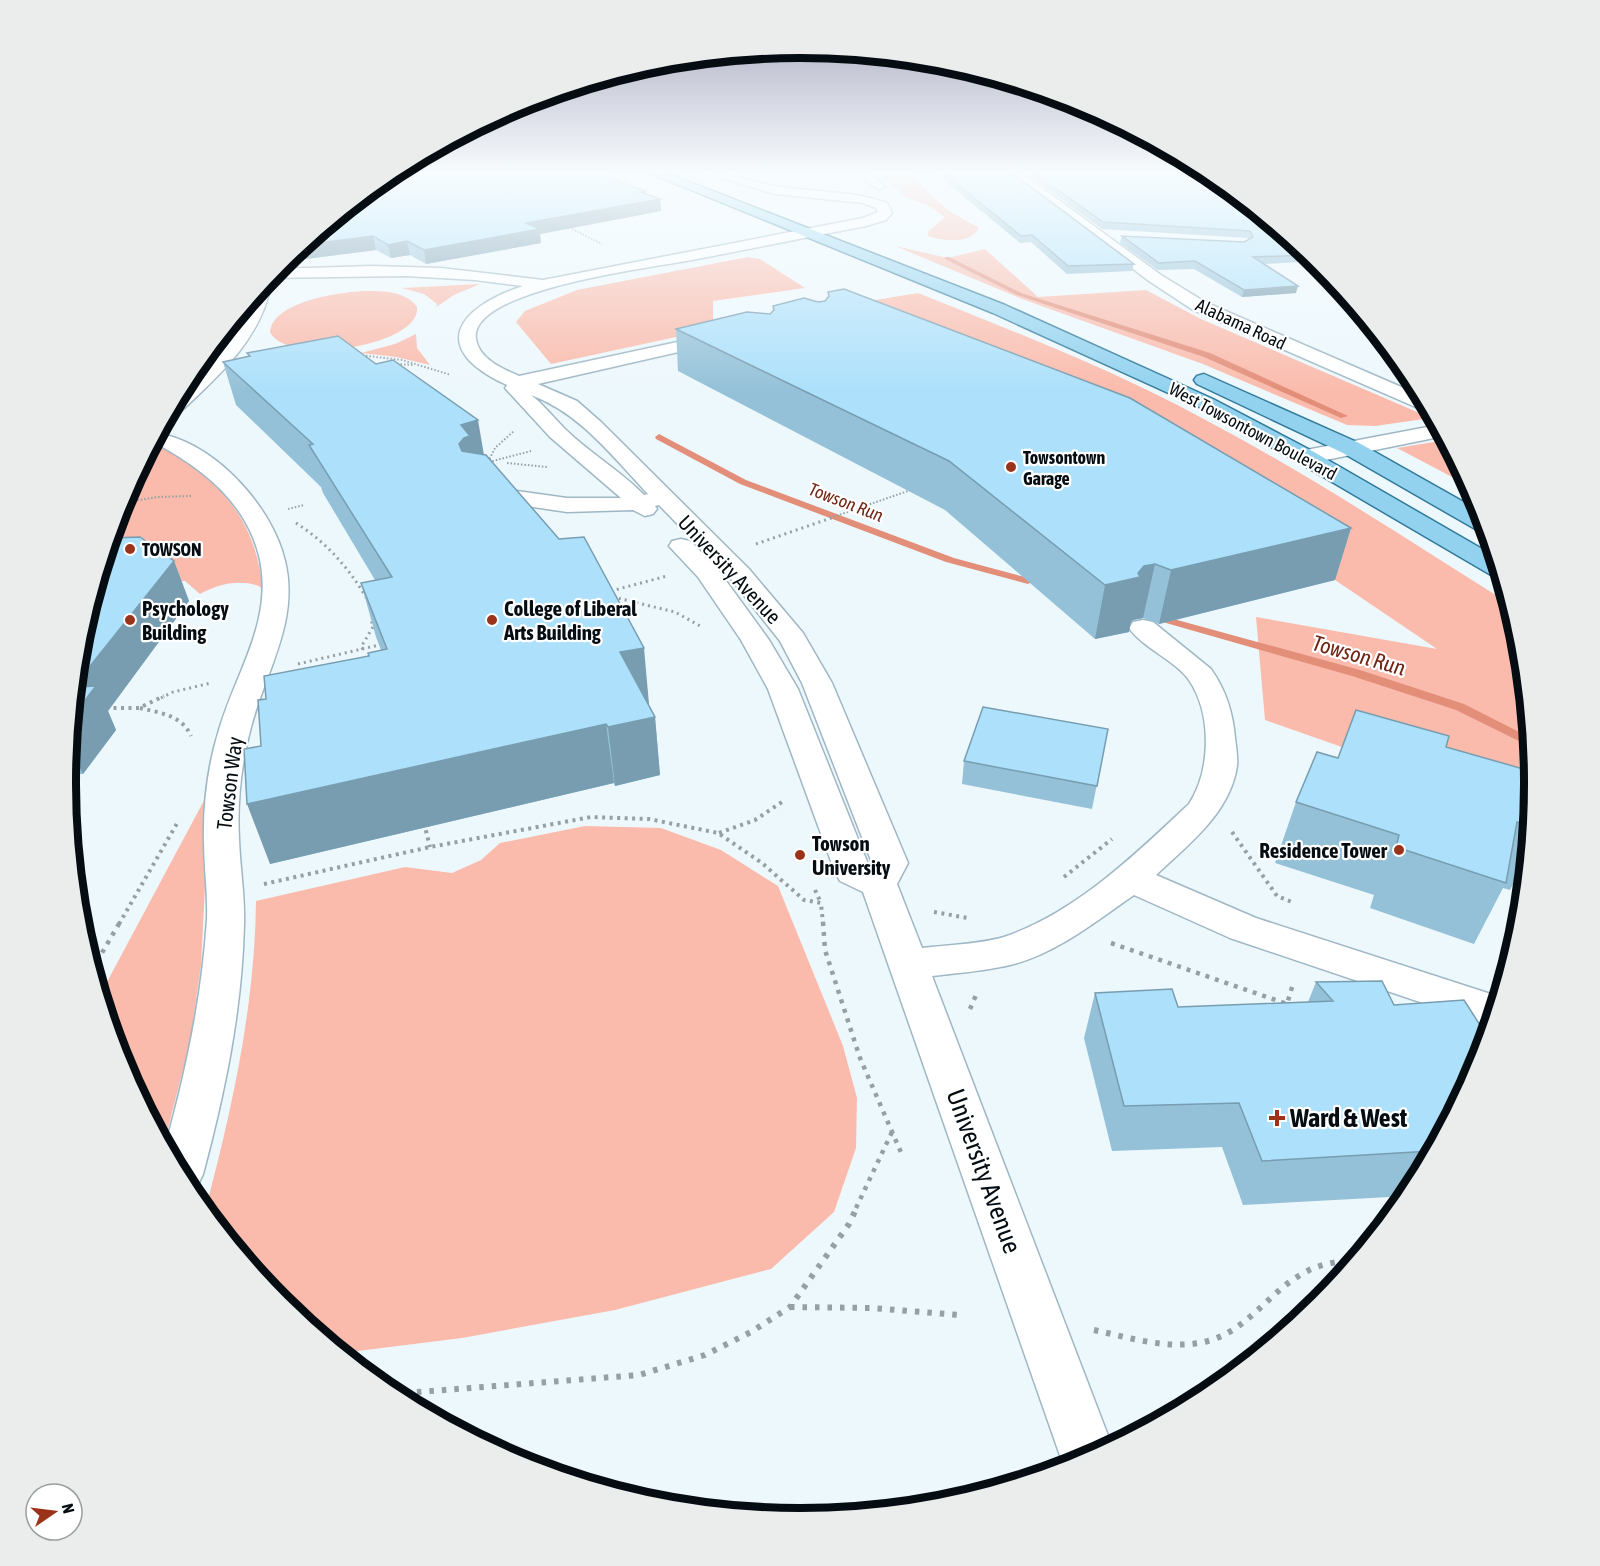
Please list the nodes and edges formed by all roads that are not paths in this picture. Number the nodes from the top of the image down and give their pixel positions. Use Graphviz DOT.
graph roads {
  1 [pos="750,245"];
  2 [pos="835,245"];
  3 [pos="1111,245"];
  4 [pos="285,274"];
  5 [pos="546,285"];
  6 [pos="260,300"];
  7 [pos="999,309"];
  8 [pos="740,338"];
  9 [pos="513,383"];
  10 [pos="196,384"];
  11 [pos="1414,399"];
  12 [pos="1433,432"];
  13 [pos="164,438"];
  14 [pos="1351,448"];
  15 [pos="1306,457"];
  16 [pos="481,493"];
  17 [pos="652,501"];
  18 [pos="1474,518"];
  19 [pos="1491,564"];
  20 [pos="1143,628"];
  21 [pos="1131,879"];
  22 [pos="879,884"];
  23 [pos="908,965"];
  24 [pos="1488,1009"];
  25 [pos="183,1162"];
  26 [pos="1085,1449"];
  1 -- 5 [label="street, University Avenue"];
  2 -- 7 [label="main road, West Towsontown Boulevard"];
  3 -- 11 [label="street, Alabama Road"];
  4 -- 5 [label="street"];
  5 -- 9 [label="street, University Avenue"];
  6 -- 10 [label="street"];
  7 -- 14 [label="main road, West Towsontown Boulevard"];
  7 -- 15 [label="main road, West Towsontown Boulevard"];
  8 -- 9 [label="street"];
  9 -- 17 [label="street, University Avenue"];
  12 -- 14 [label="street"];
  13 -- 25 [label="street, Towson Way"];
  14 -- 15 [label="street"];
  14 -- 18 [label="main road, West Towsontown Boulevard"];
  15 -- 19 [label="main road, West Towsontown Boulevard"];
  16 -- 17 [label="street"];
  17 -- 22 [label="street, University Avenue"];
  17 -- 22 [label="street, University Avenue"];
  20 -- 21 [label="street"];
  21 -- 23 [label="street"];
  21 -- 24 [label="street"];
  22 -- 23 [label="street, University Avenue"];
  23 -- 26 [label="street, University Avenue"];
}
